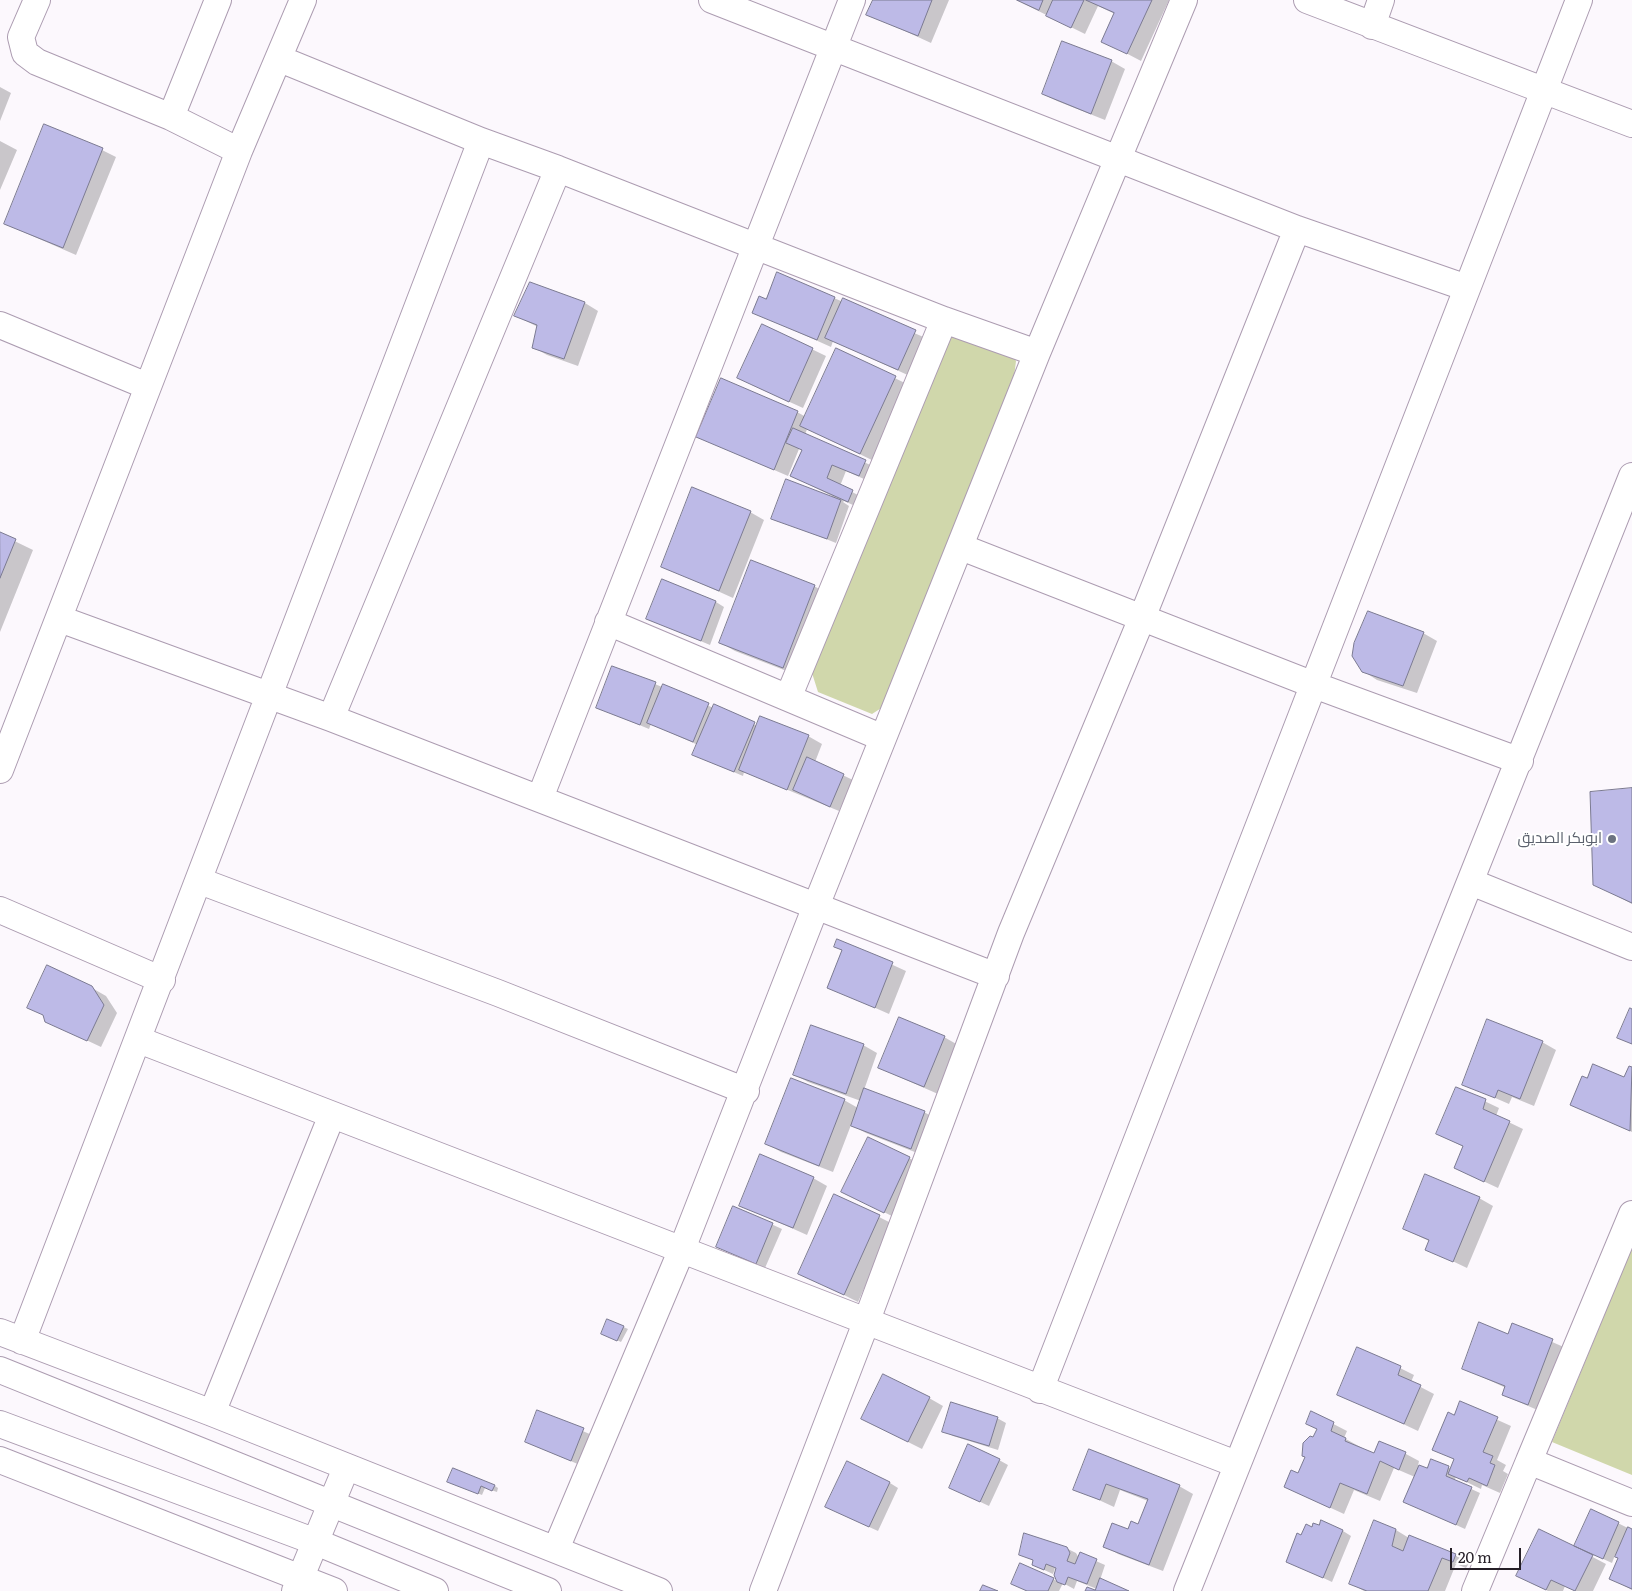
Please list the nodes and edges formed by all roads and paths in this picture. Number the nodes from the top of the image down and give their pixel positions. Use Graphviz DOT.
graph roads {
  1 [pos="37,0"];
  2 [pos="218,0"];
  3 [pos="303,0"];
  4 [pos="712,0"];
  5 [pos="852,0"];
  6 [pos="1184,0"];
  7 [pos="1307,0"];
  8 [pos="1381,0"];
  9 [pos="1579,0"];
  10 [pos="1372,26"];
  11 [pos="834,49"];
  12 [pos="280,59"];
  13 [pos="1544,92"];
  14 [pos="171,118"];
  15 [pos="1632,124"];
  16 [pos="481,141"];
  17 [pos="239,151"];
  18 [pos="1116,158"];
  19 [pos="558,169"];
  20 [pos="1297,229"];
  21 [pos="757,247"];
  22 [pos="1467,288"];
  23 [pos="944,320"];
  24 [pos="0,325"];
  25 [pos="1037,353"];
  26 [pos="147,386"];
  27 [pos="1632,476"];
  28 [pos="961,547"];
  29 [pos="1142,618"];
  30 [pos="60,620"];
  31 [pos="608,622"];
  32 [pos="1314,685"];
  33 [pos="267,696"];
  34 [pos="788,698"];
  35 [pos="331,718"];
  36 [pos="883,738"];
  37 [pos="1520,761"];
  38 [pos="0,770"];
  39 [pos="540,798"];
  40 [pos="200,881"];
  41 [pos="1471,882"];
  42 [pos="816,906"];
  43 [pos="0,910"];
  44 [pos="1632,947"];
  45 [pos="996,976"];
  46 [pos="162,980"];
  47 [pos="139,1040"];
  48 [pos="746,1091"];
  49 [pos="332,1116"];
  50 [pos="1632,1214"];
  51 [pos="682,1249"];
  52 [pos="867,1320"];
  53 [pos="11,1337"];
  54 [pos="0,1370"];
  55 [pos="1040,1390"];
  56 [pos="212,1413"];
  57 [pos="0,1424"];
  58 [pos="0,1460"];
  59 [pos="1529,1461"];
  60 [pos="1236,1464"];
  61 [pos="346,1468"];
  62 [pos="331,1502"];
  63 [pos="1632,1503"];
  64 [pos="316,1542"];
  65 [pos="556,1549"];
  66 [pos="298,1584"];
  67 [pos="1195,1588"];
  68 [pos="334,1591"];
  69 [pos="435,1591"];
  70 [pos="548,1591"];
  71 [pos="659,1591"];
  72 [pos="763,1591"];
  73 [pos="1475,1591"];
  1 -- 14 [label="street"];
  2 -- 14 [label="street"];
  3 -- 12 [label="street"];
  4 -- 11 [label="street"];
  5 -- 11 [label="street"];
  6 -- 18 [label="street"];
  7 -- 10 [label="street"];
  8 -- 10 [label="street"];
  9 -- 13 [label="street"];
  10 -- 13 [label="street"];
  11 -- 18 [label="street"];
  11 -- 21 [label="street"];
  12 -- 16 [label="street"];
  12 -- 17 [label="street"];
  13 -- 15 [label="street"];
  13 -- 22 [label="street"];
  14 -- 17 [label="street"];
  16 -- 19 [label="street"];
  16 -- 33 [label="street"];
  17 -- 26 [label="street"];
  18 -- 20 [label="street"];
  18 -- 25 [label="street"];
  19 -- 21 [label="street"];
  19 -- 35 [label="street"];
  20 -- 22 [label="street"];
  20 -- 29 [label="street"];
  21 -- 23 [label="street"];
  21 -- 31 [label="street"];
  22 -- 32 [label="street"];
  23 -- 25 [label="street"];
  23 -- 34 [label="street"];
  24 -- 26 [label="street"];
  25 -- 28 [label="street"];
  26 -- 30 [label="street"];
  27 -- 37 [label="street"];
  28 -- 29 [label="street"];
  28 -- 36 [label="street"];
  29 -- 32 [label="street"];
  29 -- 45 [label="street"];
  30 -- 33 [label="street"];
  30 -- 38 [label="street"];
  31 -- 34 [label="street"];
  31 -- 39 [label="street"];
  32 -- 37 [label="street"];
  32 -- 55 [label="street"];
  33 -- 35 [label="street"];
  33 -- 40 [label="street"];
  34 -- 36 [label="street"];
  35 -- 39 [label="street"];
  36 -- 42 [label="street"];
  37 -- 41 [label="street"];
  39 -- 42 [label="street"];
  40 -- 46 [label="street"];
  40 -- 48 [label="street"];
  41 -- 44 [label="street"];
  41 -- 60 [label="street"];
  42 -- 45 [label="street"];
  42 -- 48 [label="street"];
  43 -- 46 [label="street"];
  45 -- 52 [label="street"];
  46 -- 47 [label="street"];
  47 -- 49 [label="street"];
  47 -- 53 [label="street"];
  48 -- 51 [label="street"];
  49 -- 51 [label="street"];
  49 -- 56 [label="street"];
  50 -- 59 [label="street"];
  51 -- 52 [label="street"];
  51 -- 65 [label="street"];
  52 -- 55 [label="street"];
  52 -- 72 [label="street"];
  53 -- 56 [label="street"];
  54 -- 62 [label="street"];
  55 -- 60 [label="street"];
  56 -- 61 [label="street"];
  57 -- 64 [label="street"];
  58 -- 66 [label="street"];
  59 -- 63 [label="street"];
  59 -- 73 [label="street"];
  60 -- 67 [label="street"];
  61 -- 62 [label="street"];
  61 -- 65 [label="street"];
  62 -- 64 [label="street"];
  62 -- 70 [label="street"];
  64 -- 66 [label="street"];
  64 -- 69 [label="street"];
  65 -- 71 [label="street"];
  66 -- 68 [label="street"];
}
